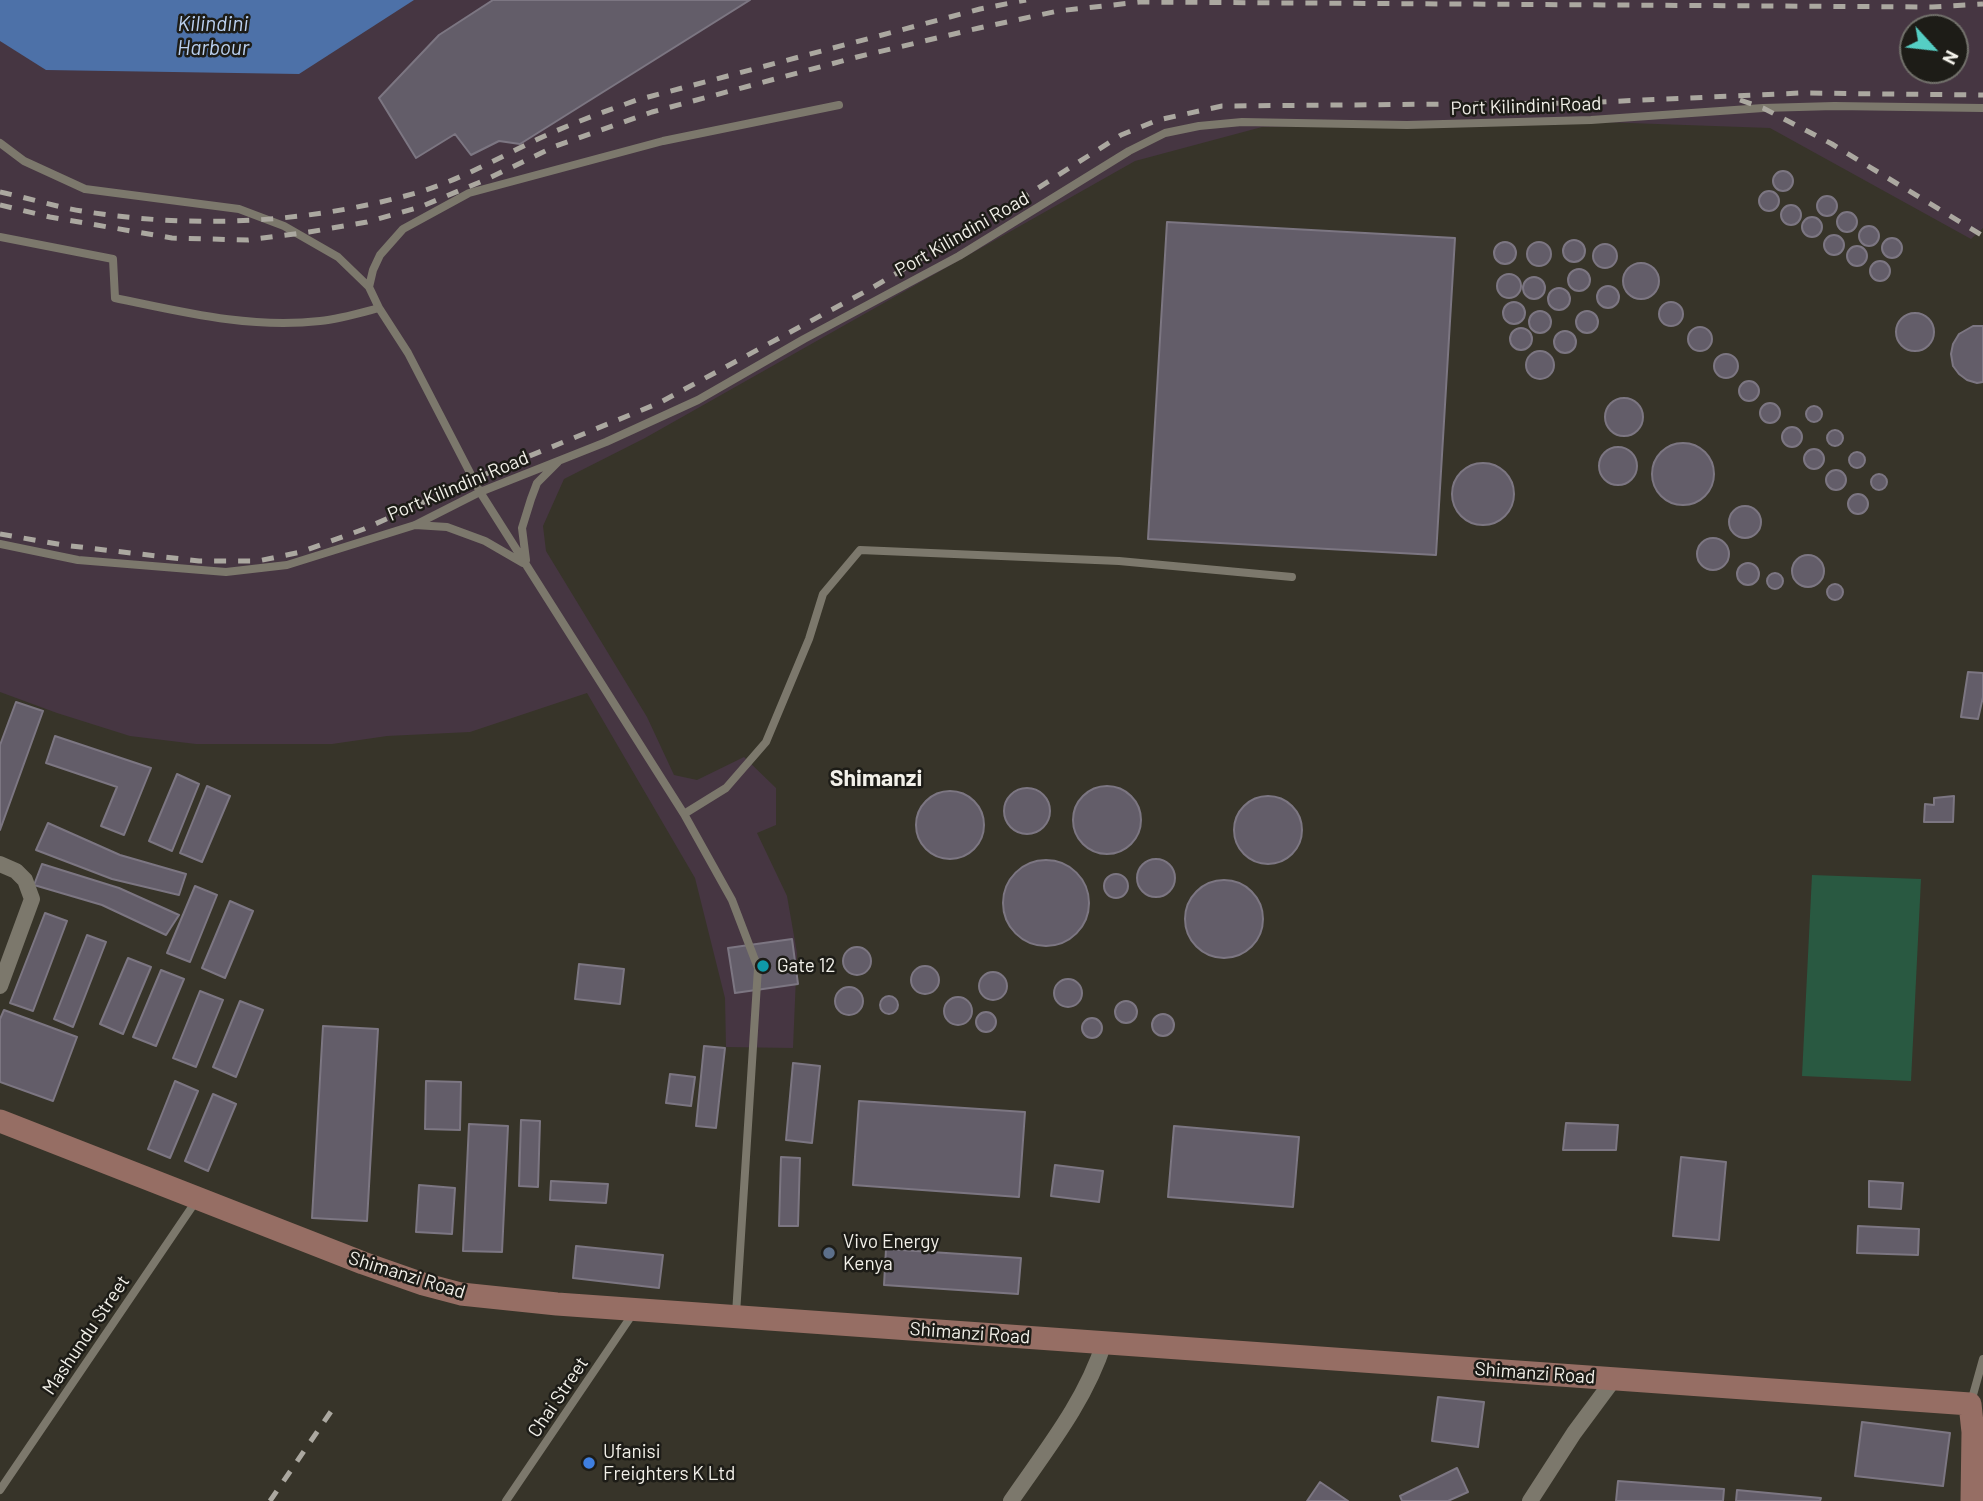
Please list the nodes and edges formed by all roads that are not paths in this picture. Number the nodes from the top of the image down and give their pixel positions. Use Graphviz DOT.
graph roads {
  1 [pos="839,105"];
  2 [pos="1983,108"];
  3 [pos="0,143"];
  4 [pos="0,237"];
  5 [pos="369,287"];
  6 [pos="379,308"];
  7 [pos="560,460"];
  8 [pos="480,492"];
  9 [pos="415,525"];
  10 [pos="0,544"];
  11 [pos="526,564"];
  12 [pos="1292,577"];
  13 [pos="684,814"];
  14 [pos="0,864"];
  15 [pos="0,986"];
  16 [pos="0,1121"];
  17 [pos="198,1199"];
  18 [pos="636,1310"];
  19 [pos="736,1317"];
  20 [pos="1104,1343"];
  21 [pos="1983,1359"];
  22 [pos="1614,1379"];
  23 [pos="1970,1404"];
  24 [pos="0,1490"];
  25 [pos="506,1501"];
  26 [pos="1011,1501"];
  27 [pos="1530,1501"];
  28 [pos="1972,1501"];
  1 -- 5 [label="lane"];
  2 -- 7 [label="lane, Port Kilindini Road"];
  3 -- 5 [label="lane"];
  4 -- 6 [label="lane"];
  5 -- 6 [label="lane"];
  6 -- 8 [label="lane"];
  7 -- 8 [label="lane, Port Kilindini Road"];
  7 -- 11 [label="lane"];
  8 -- 9 [label="lane, Port Kilindini Road"];
  8 -- 11 [label="lane"];
  9 -- 10 [label="lane, Port Kilindini Road"];
  9 -- 11 [label="lane"];
  11 -- 13 [label="lane"];
  12 -- 13 [label="lane"];
  13 -- 19 [label="lane"];
  14 -- 15 [label="street"];
  16 -- 17 [label="main road, Shimanzi Road"];
  17 -- 18 [label="main road, Shimanzi Road"];
  17 -- 24 [label="lane, Mashundu Street"];
  18 -- 19 [label="main road, Shimanzi Road"];
  18 -- 25 [label="lane, Chai Street"];
  19 -- 20 [label="main road, Shimanzi Road"];
  20 -- 22 [label="main road, Shimanzi Road"];
  20 -- 26 [label="street"];
  21 -- 23 [label="lane"];
  22 -- 23 [label="main road, Shimanzi Road"];
  22 -- 27 [label="street"];
  23 -- 28 [label="main road"];
}
